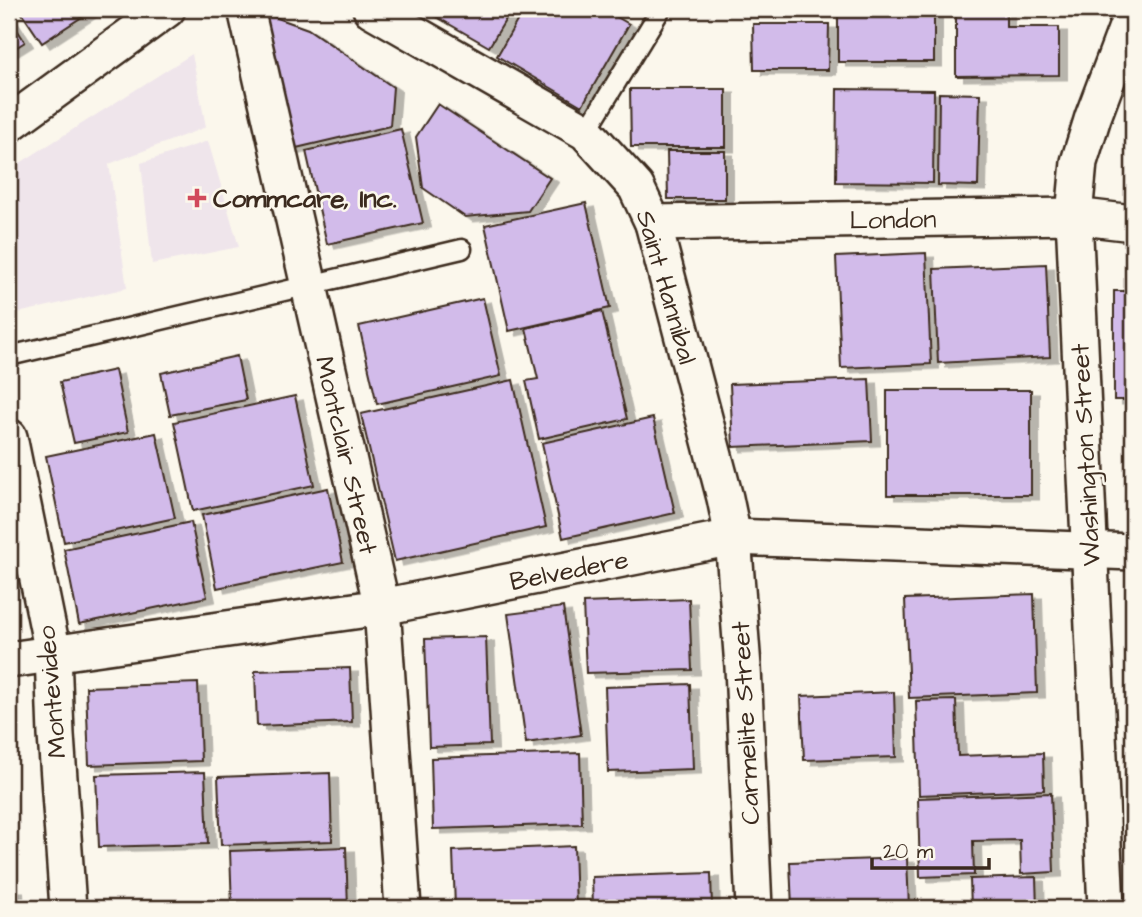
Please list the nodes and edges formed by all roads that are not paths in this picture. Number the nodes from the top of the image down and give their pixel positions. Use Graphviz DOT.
graph roads {
  1 [pos="167,9"];
  2 [pos="246,9"];
  3 [pos="370,9"];
  4 [pos="660,9"];
  5 [pos="1133,10"];
  6 [pos="9,124"];
  7 [pos="586,132"];
  8 [pos="1074,216"];
  9 [pos="653,223"];
  10 [pos="1133,223"];
  11 [pos="461,249"];
  12 [pos="309,283"];
  13 [pos="9,356"];
  14 [pos="9,437"];
  15 [pos="733,537"];
  16 [pos="1090,550"];
  17 [pos="1133,552"];
  18 [pos="382,607"];
  19 [pos="53,653"];
  20 [pos="9,660"];
  21 [pos="68,908"];
  22 [pos="403,908"];
  23 [pos="754,908"];
  24 [pos="1106,908"];
  1 -- 6 [label="street"];
  2 -- 12 [label="street, Montclair Street"];
  3 -- 7 [label="street, Saint Hannibal"];
  4 -- 7 [label="lane"];
  5 -- 8 [label="street, Washington Street"];
  7 -- 9 [label="street, Saint Hannibal"];
  8 -- 9 [label="street, London"];
  8 -- 10 [label="street, London"];
  8 -- 16 [label="street, Washington Street"];
  9 -- 15 [label="street, Saint Hannibal"];
  11 -- 12 [label="lane"];
  12 -- 13 [label="lane"];
  12 -- 18 [label="street, Montclair Street"];
  14 -- 19 [label="street, Montevideo"];
  15 -- 16 [label="street, Belvedere"];
  15 -- 18 [label="street, Belvedere"];
  15 -- 23 [label="street, Carmelite Street"];
  16 -- 17 [label="street, Belvedere"];
  16 -- 24 [label="street, Washington Street"];
  18 -- 19 [label="street, Belvedere"];
  18 -- 22 [label="street, Montclair Street"];
  19 -- 20 [label="street, Belvedere"];
  19 -- 21 [label="street, Montevideo"];
}
